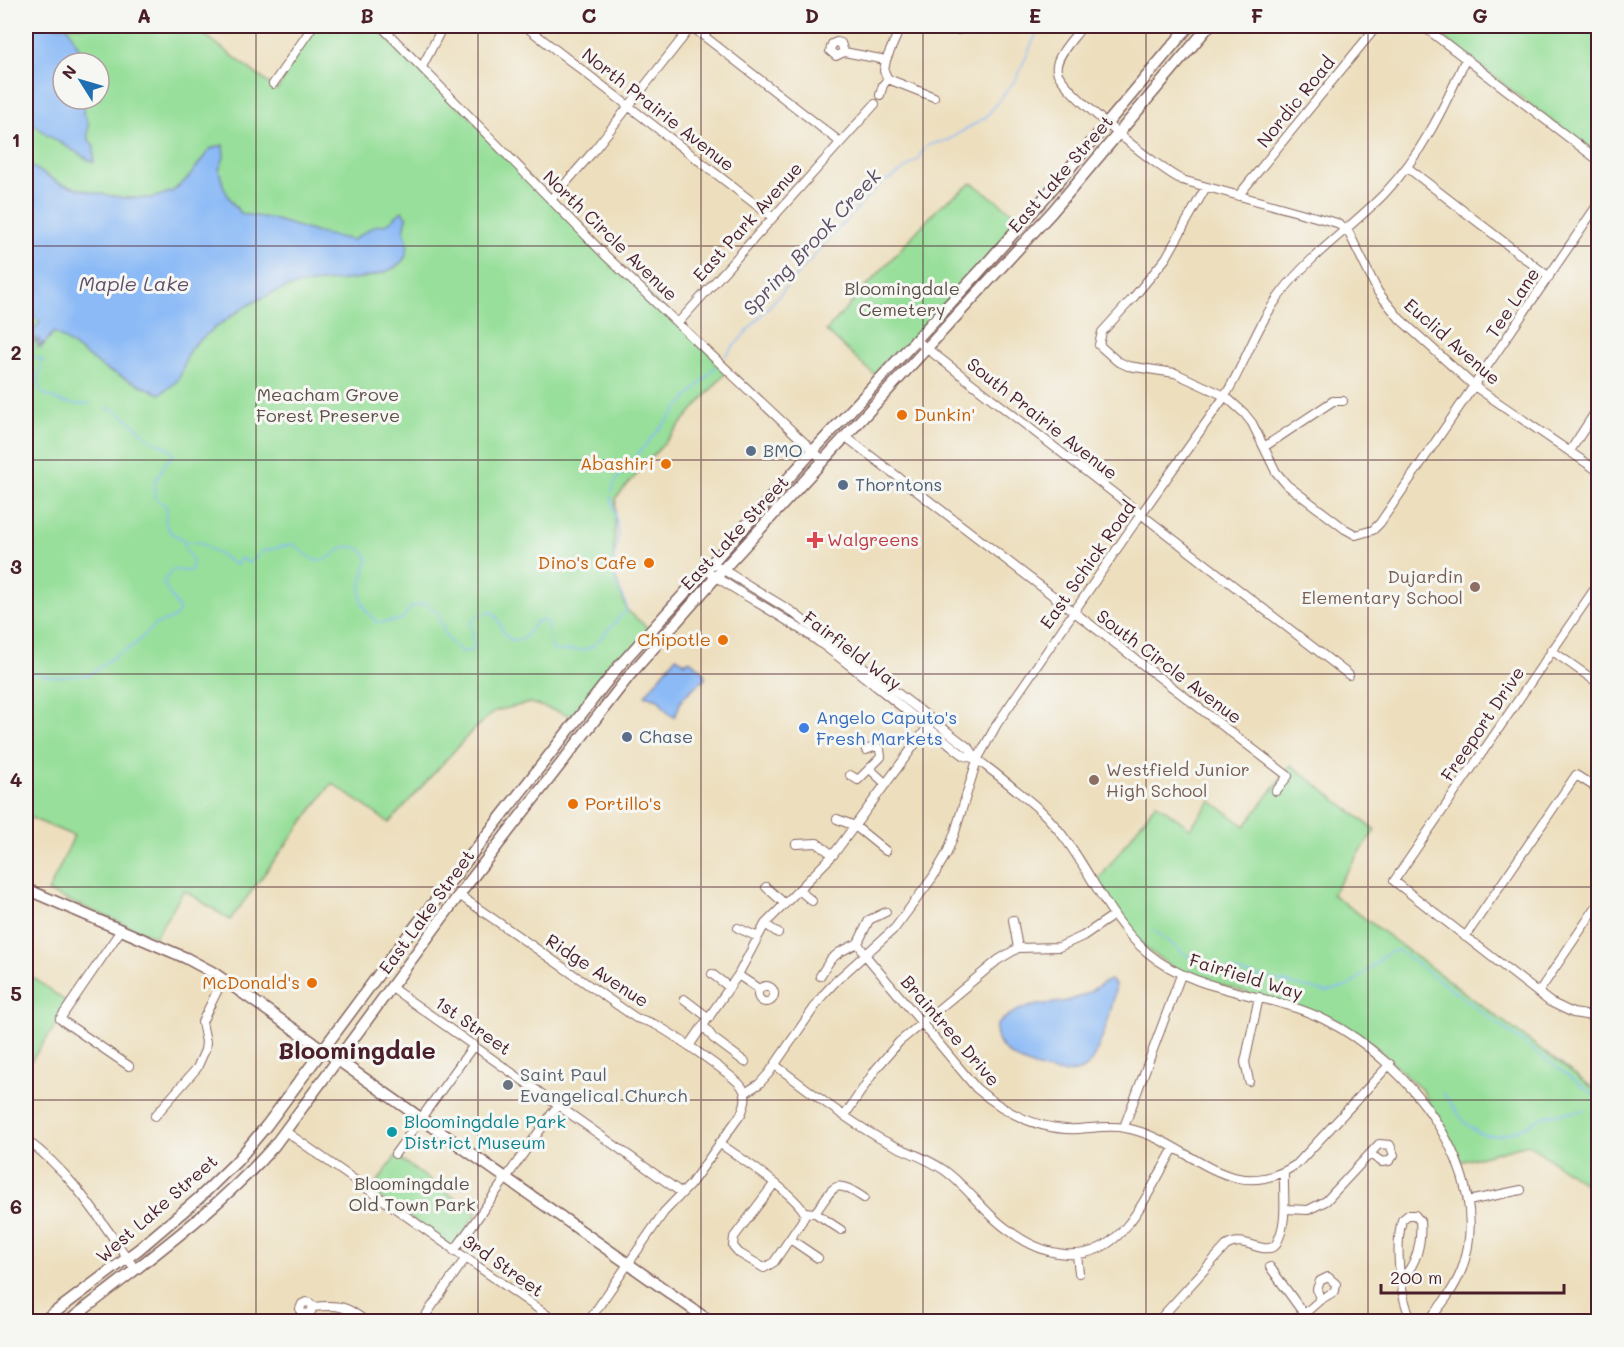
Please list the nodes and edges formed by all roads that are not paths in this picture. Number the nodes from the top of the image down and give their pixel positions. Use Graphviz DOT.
graph roads {
  1 [pos="313,26"];
  2 [pos="381,26"];
  3 [pos="443,26"];
  4 [pos="525,26"];
  5 [pos="692,26"];
  6 [pos="901,26"];
  7 [pos="953,26"];
  8 [pos="966,26"];
  9 [pos="1076,26"];
  10 [pos="1190,26"];
  11 [pos="1209,26"];
  12 [pos="1377,26"];
  13 [pos="1423,26"];
  14 [pos="844,52"];
  15 [pos="1466,58"];
  16 [pos="886,60"];
  17 [pos="422,67"];
  18 [pos="888,79"];
  19 [pos="273,84"];
  20 [pos="880,95"];
  21 [pos="934,97"];
  22 [pos="874,104"];
  23 [pos="630,107"];
  24 [pos="1107,123"];
  25 [pos="1118,133"];
  26 [pos="840,142"];
  27 [pos="1599,160"];
  28 [pos="1408,168"];
  29 [pos="1206,187"];
  30 [pos="1238,196"];
  31 [pos="551,200"];
  32 [pos="1599,204"];
  33 [pos="772,218"];
  34 [pos="1345,228"];
  35 [pos="1549,277"];
  36 [pos="678,323"];
  37 [pos="916,340"];
  38 [pos="927,349"];
  39 [pos="1474,386"];
  40 [pos="1225,396"];
  41 [pos="1343,401"];
  42 [pos="1599,408"];
  43 [pos="846,437"];
  44 [pos="1264,447"];
  45 [pos="813,451"];
  46 [pos="1570,451"];
  47 [pos="824,461"];
  48 [pos="1599,471"];
  49 [pos="1141,514"];
  50 [pos="709,567"];
  51 [pos="720,573"];
  52 [pos="1599,584"];
  53 [pos="1073,613"];
  54 [pos="1551,651"];
  55 [pos="1349,675"];
  56 [pos="1599,683"];
  57 [pos="933,720"];
  58 [pos="927,727"];
  59 [pos="866,750"];
  60 [pos="977,760"];
  61 [pos="870,769"];
  62 [pos="850,775"];
  63 [pos="886,784"];
  64 [pos="1599,789"];
  65 [pos="1276,791"];
  66 [pos="837,819"];
  67 [pos="855,826"];
  68 [pos="796,844"];
  69 [pos="886,851"];
  70 [pos="833,855"];
  71 [pos="460,870"];
  72 [pos="766,887"];
  73 [pos="26,890"];
  74 [pos="800,891"];
  75 [pos="459,895"];
  76 [pos="812,901"];
  77 [pos="785,904"];
  78 [pos="1599,904"];
  79 [pos="886,912"];
  80 [pos="1114,915"];
  81 [pos="1013,920"];
  82 [pos="765,924"];
  83 [pos="738,928"];
  84 [pos="121,930"];
  85 [pos="778,933"];
  86 [pos="758,937"];
  87 [pos="1465,937"];
  88 [pos="858,943"];
  89 [pos="1018,948"];
  90 [pos="866,956"];
  91 [pos="712,974"];
  92 [pos="738,975"];
  93 [pos="1181,975"];
  94 [pos="820,976"];
  95 [pos="224,980"];
  96 [pos="729,987"];
  97 [pos="392,988"];
  98 [pos="759,989"];
  99 [pos="1538,993"];
  100 [pos="1259,997"];
  101 [pos="684,999"];
  102 [pos="1599,1017"];
  103 [pos="709,1018"];
  104 [pos="920,1022"];
  105 [pos="704,1026"];
  106 [pos="474,1046"];
  107 [pos="689,1047"];
  108 [pos="323,1050"];
  109 [pos="338,1060"];
  110 [pos="744,1062"];
  111 [pos="1390,1064"];
  112 [pos="775,1065"];
  113 [pos="129,1066"];
  114 [pos="1249,1081"];
  115 [pos="745,1093"];
  116 [pos="558,1105"];
  117 [pos="845,1115"];
  118 [pos="154,1116"];
  119 [pos="421,1118"];
  120 [pos="1124,1127"];
  121 [pos="285,1131"];
  122 [pos="26,1140"];
  123 [pos="719,1143"];
  124 [pos="1174,1148"];
  125 [pos="395,1154"];
  126 [pos="1371,1154"];
  127 [pos="1284,1172"];
  128 [pos="505,1177"];
  129 [pos="774,1184"];
  130 [pos="1521,1190"];
  131 [pos="682,1193"];
  132 [pos="864,1198"];
  133 [pos="1468,1201"];
  134 [pos="1285,1209"];
  135 [pos="804,1212"];
  136 [pos="815,1213"];
  137 [pos="841,1230"];
  138 [pos="790,1239"];
  139 [pos="453,1251"];
  140 [pos="1077,1255"];
  141 [pos="127,1258"];
  142 [pos="818,1258"];
  143 [pos="465,1259"];
  144 [pos="628,1263"];
  145 [pos="1270,1267"];
  146 [pos="135,1269"];
  147 [pos="1079,1273"];
  148 [pos="1400,1280"];
  149 [pos="1320,1300"];
  150 [pos="313,1307"];
  151 [pos="1305,1318"];
  152 [pos="74,1320"];
  153 [pos="42,1322"];
  154 [pos="367,1322"];
  155 [pos="422,1322"];
  156 [pos="557,1322"];
  157 [pos="588,1322"];
  158 [pos="711,1322"];
  159 [pos="1158,1322"];
  160 [pos="1413,1322"];
  161 [pos="1426,1322"];
  1 -- 19 [label="street"];
  2 -- 17 [label="street, North Circle Avenue"];
  3 -- 17 [label="street"];
  4 -- 23 [label="street, North Prairie Avenue"];
  5 -- 23 [label="street"];
  5 -- 26 [label="street"];
  6 -- 16 [label="street"];
  7 -- 8 [label="street"];
  9 -- 24 [label="street"];
  10 -- 24 [label="main road, East Lake Street"];
  11 -- 25 [label="main road, East Lake Street"];
  12 -- 30 [label="street, Nordic Road"];
  13 -- 15 [label="street"];
  14 -- 16 [label="street"];
  15 -- 27 [label="street"];
  15 -- 28 [label="street, East Schick Road"];
  16 -- 18 [label="street"];
  17 -- 31 [label="street, North Circle Avenue"];
  18 -- 20 [label="street"];
  18 -- 21 [label="street"];
  22 -- 26 [label="street, East Park Avenue"];
  23 -- 31 [label="street"];
  23 -- 33 [label="street, North Prairie Avenue"];
  24 -- 25 [label="street"];
  24 -- 37 [label="main road, East Lake Street"];
  25 -- 29 [label="street"];
  25 -- 38 [label="main road, East Lake Street"];
  26 -- 33 [label="street, East Park Avenue"];
  28 -- 34 [label="street, East Schick Road"];
  28 -- 35 [label="street"];
  29 -- 30 [label="street"];
  29 -- 40 [label="street"];
  30 -- 34 [label="street"];
  31 -- 36 [label="street, North Circle Avenue"];
  32 -- 35 [label="street, Tee Lane"];
  33 -- 36 [label="street, East Park Avenue"];
  34 -- 39 [label="street, Euclid Avenue"];
  34 -- 40 [label="street, East Schick Road"];
  35 -- 39 [label="street, Tee Lane"];
  36 -- 45 [label="street, North Circle Avenue"];
  37 -- 38 [label="street, South Prairie Avenue"];
  37 -- 45 [label="main road, East Lake Street"];
  38 -- 43 [label="main road, East Lake Street"];
  38 -- 49 [label="street, South Prairie Avenue"];
  39 -- 44 [label="street, Tee Lane"];
  39 -- 46 [label="street, Euclid Avenue"];
  40 -- 44 [label="street"];
  40 -- 49 [label="street, East Schick Road"];
  41 -- 44 [label="street"];
  42 -- 46 [label="street"];
  43 -- 47 [label="main road, East Lake Street"];
  43 -- 53 [label="street, South Circle Avenue"];
  45 -- 47 [label="street, North Circle Avenue"];
  45 -- 50 [label="main road, East Lake Street"];
  46 -- 48 [label="street, Euclid Avenue"];
  47 -- 51 [label="main road, East Lake Street"];
  49 -- 53 [label="street, East Schick Road"];
  49 -- 55 [label="street, South Prairie Avenue"];
  50 -- 51 [label="street, Fairfield Way"];
  50 -- 71 [label="main road, East Lake Street"];
  51 -- 57 [label="street, Fairfield Way"];
  51 -- 58 [label="street, Fairfield Way"];
  51 -- 75 [label="main road, East Lake Street"];
  52 -- 54 [label="street, Freeport Drive"];
  53 -- 60 [label="street, East Schick Road"];
  53 -- 65 [label="street, South Circle Avenue"];
  54 -- 56 [label="street"];
  54 -- 87 [label="street, Freeport Drive"];
  57 -- 58 [label="street"];
  57 -- 60 [label="street, Fairfield Way"];
  58 -- 60 [label="street, Fairfield Way"];
  58 -- 63 [label="street"];
  59 -- 61 [label="street"];
  60 -- 80 [label="street, Fairfield Way"];
  60 -- 90 [label="street, East Schick Road"];
  61 -- 62 [label="street"];
  61 -- 63 [label="street"];
  63 -- 67 [label="street"];
  64 -- 87 [label="street"];
  66 -- 67 [label="street"];
  67 -- 69 [label="street"];
  67 -- 70 [label="street"];
  68 -- 70 [label="street"];
  70 -- 74 [label="street"];
  71 -- 75 [label="main road"];
  71 -- 108 [label="main road, East Lake Street"];
  72 -- 77 [label="street"];
  73 -- 84 [label="main road"];
  74 -- 76 [label="street"];
  74 -- 77 [label="street"];
  75 -- 97 [label="main road, East Lake Street"];
  75 -- 107 [label="street, Ridge Avenue"];
  77 -- 82 [label="street"];
  78 -- 99 [label="street"];
  79 -- 88 [label="street"];
  80 -- 89 [label="street"];
  80 -- 93 [label="street, Fairfield Way"];
  81 -- 89 [label="street"];
  82 -- 85 [label="street"];
  82 -- 86 [label="street"];
  83 -- 86 [label="street"];
  84 -- 95 [label="main road"];
  84 -- 113 [label="street"];
  86 -- 92 [label="street"];
  87 -- 99 [label="street"];
  88 -- 90 [label="street, Braintree Drive"];
  88 -- 94 [label="street"];
  89 -- 104 [label="street"];
  90 -- 104 [label="street, Braintree Drive"];
  90 -- 112 [label="street, East Schick Road"];
  91 -- 96 [label="street"];
  92 -- 96 [label="street"];
  92 -- 98 [label="street"];
  93 -- 100 [label="street, Fairfield Way"];
  93 -- 120 [label="street"];
  95 -- 108 [label="main road"];
  95 -- 118 [label="street"];
  96 -- 103 [label="street"];
  97 -- 106 [label="street, 1st Street"];
  97 -- 109 [label="main road, East Lake Street"];
  99 -- 102 [label="street"];
  100 -- 111 [label="street, Fairfield Way"];
  100 -- 114 [label="street"];
  101 -- 103 [label="street"];
  103 -- 105 [label="street"];
  104 -- 117 [label="street"];
  104 -- 120 [label="street, Braintree Drive"];
  105 -- 107 [label="street"];
  105 -- 110 [label="street"];
  106 -- 116 [label="street, 1st Street"];
  106 -- 119 [label="street"];
  107 -- 115 [label="street, Ridge Avenue"];
  108 -- 109 [label="main road"];
  108 -- 141 [label="main road, West Lake Street"];
  109 -- 119 [label="main road"];
  109 -- 121 [label="main road, West Lake Street"];
  111 -- 127 [label="street, Braintree Drive"];
  111 -- 133 [label="street, Fairfield Way"];
  112 -- 115 [label="street, East Schick Road"];
  112 -- 117 [label="street"];
  115 -- 123 [label="street"];
  116 -- 128 [label="street"];
  116 -- 131 [label="street, 1st Street"];
  117 -- 140 [label="street"];
  119 -- 125 [label="street"];
  119 -- 128 [label="main road"];
  120 -- 124 [label="street, Braintree Drive"];
  121 -- 139 [label="street, 3rd Street"];
  121 -- 146 [label="main road, West Lake Street"];
  122 -- 141 [label="street"];
  123 -- 129 [label="street"];
  123 -- 131 [label="street"];
  124 -- 127 [label="street, Braintree Drive"];
  124 -- 140 [label="street"];
  126 -- 134 [label="street"];
  127 -- 134 [label="street"];
  128 -- 139 [label="street"];
  128 -- 144 [label="main road"];
  129 -- 135 [label="street"];
  129 -- 138 [label="street"];
  130 -- 133 [label="street"];
  131 -- 144 [label="street"];
  132 -- 136 [label="street"];
  133 -- 161 [label="street, Fairfield Way"];
  134 -- 159 [label="street"];
  135 -- 136 [label="street"];
  135 -- 138 [label="street"];
  136 -- 137 [label="street"];
  138 -- 142 [label="street"];
  139 -- 143 [label="street, 3rd Street"];
  140 -- 147 [label="street"];
  141 -- 146 [label="street"];
  141 -- 153 [label="main road, West Lake Street"];
  143 -- 155 [label="street"];
  143 -- 156 [label="street, 3rd Street"];
  144 -- 157 [label="street"];
  144 -- 158 [label="main road"];
  145 -- 151 [label="street"];
  146 -- 152 [label="main road, West Lake Street"];
  148 -- 148 [label="street"];
  148 -- 160 [label="street"];
  149 -- 151 [label="street"];
  150 -- 154 [label="street"];
}
